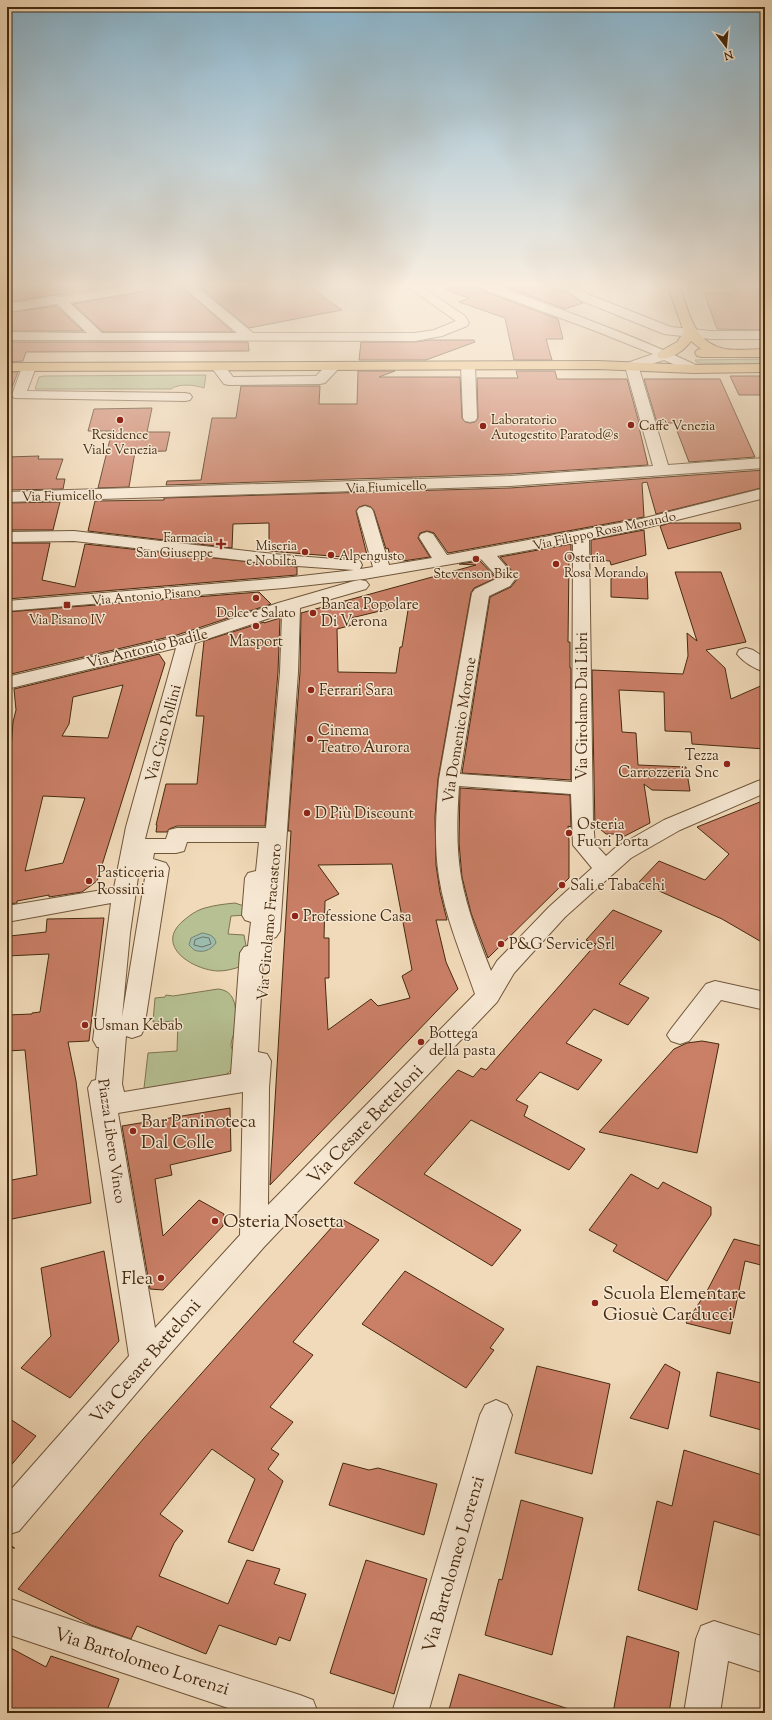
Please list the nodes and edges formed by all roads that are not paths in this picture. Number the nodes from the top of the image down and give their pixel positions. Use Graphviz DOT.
graph roads {
  1 [pos="29,367"];
  2 [pos="218,367"];
  3 [pos="333,367"];
  4 [pos="468,367"];
  5 [pos="632,367"];
  6 [pos="671,367"];
  7 [pos="693,368"];
  8 [pos="765,368"];
  9 [pos="185,396"];
  10 [pos="470,418"];
  11 [pos="765,463"];
  12 [pos="662,472"];
  13 [pos="765,493"];
  14 [pos="7,496"];
  15 [pos="365,511"];
  16 [pos="581,536"];
  17 [pos="7,537"];
  18 [pos="427,537"];
  19 [pos="485,553"];
  20 [pos="283,560"];
  21 [pos="442,561"];
  22 [pos="381,566"];
  23 [pos="405,567"];
  24 [pos="284,583"];
  25 [pos="7,606"];
  26 [pos="288,606"];
  27 [pos="187,640"];
  28 [pos="746,654"];
  29 [pos="765,666"];
  30 [pos="7,683"];
  31 [pos="449,779"];
  32 [pos="765,784"];
  33 [pos="582,788"];
  34 [pos="137,826"];
  35 [pos="604,868"];
  36 [pos="256,880"];
  37 [pos="123,894"];
  38 [pos="7,914"];
  39 [pos="488,996"];
  40 [pos="765,1001"];
  41 [pos="680,1035"];
  42 [pos="254,1239"];
  43 [pos="145,1360"];
  44 [pos="496,1415"];
  45 [pos="7,1519"];
  46 [pos="7,1616"];
  47 [pos="765,1655"];
  48 [pos="300,1713"];
  49 [pos="410,1713"];
  50 [pos="702,1713"];
  1 -- 9 [label="street"];
  2 -- 3 [label="street"];
  4 -- 10 [label="street"];
  5 -- 12 [label="street"];
  6 -- 7 [label="main road"];
  7 -- 8 [label="main road"];
  11 -- 12 [label="street, Via Fiumicello"];
  12 -- 14 [label="street, Via Fiumicello"];
  13 -- 16 [label="street, Via Filippo Rosa Morando"];
  15 -- 22 [label="street"];
  16 -- 19 [label="street, Via Filippo Rosa Morando"];
  16 -- 33 [label="street, Via Girolamo Dai Libri"];
  17 -- 20 [label="street, Via Filippo Rosa Morando"];
  18 -- 21 [label="street"];
  19 -- 21 [label="street, Via Filippo Rosa Morando"];
  19 -- 31 [label="street, Via Domenico Morone"];
  20 -- 22 [label="street, Via Filippo Rosa Morando"];
  20 -- 24 [label="street"];
  21 -- 23 [label="street, Via Filippo Rosa Morando"];
  22 -- 23 [label="street, Via Filippo Rosa Morando"];
  23 -- 24 [label="street, Via Filippo Rosa Morando"];
  23 -- 26 [label="street, Via Filippo Rosa Morando"];
  24 -- 25 [label="street, Via Antonio Pisano"];
  24 -- 26 [label="street"];
  26 -- 27 [label="street, Via Antonio Badile"];
  26 -- 42 [label="street, Via Girolamo Fracastoro"];
  27 -- 30 [label="street, Via Antonio Badile"];
  27 -- 34 [label="street, Via Ciro Pollini"];
  28 -- 29 [label="street"];
  31 -- 33 [label="street"];
  31 -- 39 [label="street, Via Domenico Morone"];
  32 -- 35 [label="street, Via Cesare Betteloni"];
  33 -- 35 [label="street, Via Girolamo Dai Libri"];
  34 -- 37 [label="street, Piazza Libero Vinco"];
  35 -- 39 [label="street, Via Cesare Betteloni"];
  36 -- 36 [label="street, Piazza Libero Vinco"];
  37 -- 38 [label="street"];
  37 -- 43 [label="street, Piazza Libero Vinco"];
  39 -- 42 [label="street, Via Cesare Betteloni"];
  40 -- 41 [label="street"];
  42 -- 43 [label="street, Via Cesare Betteloni"];
  43 -- 45 [label="street, Via Cesare Betteloni"];
  44 -- 49 [label="street, Via Bartolomeo Lorenzi"];
  46 -- 48 [label="street, Via Bartolomeo Lorenzi"];
  47 -- 50 [label="street"];
}
